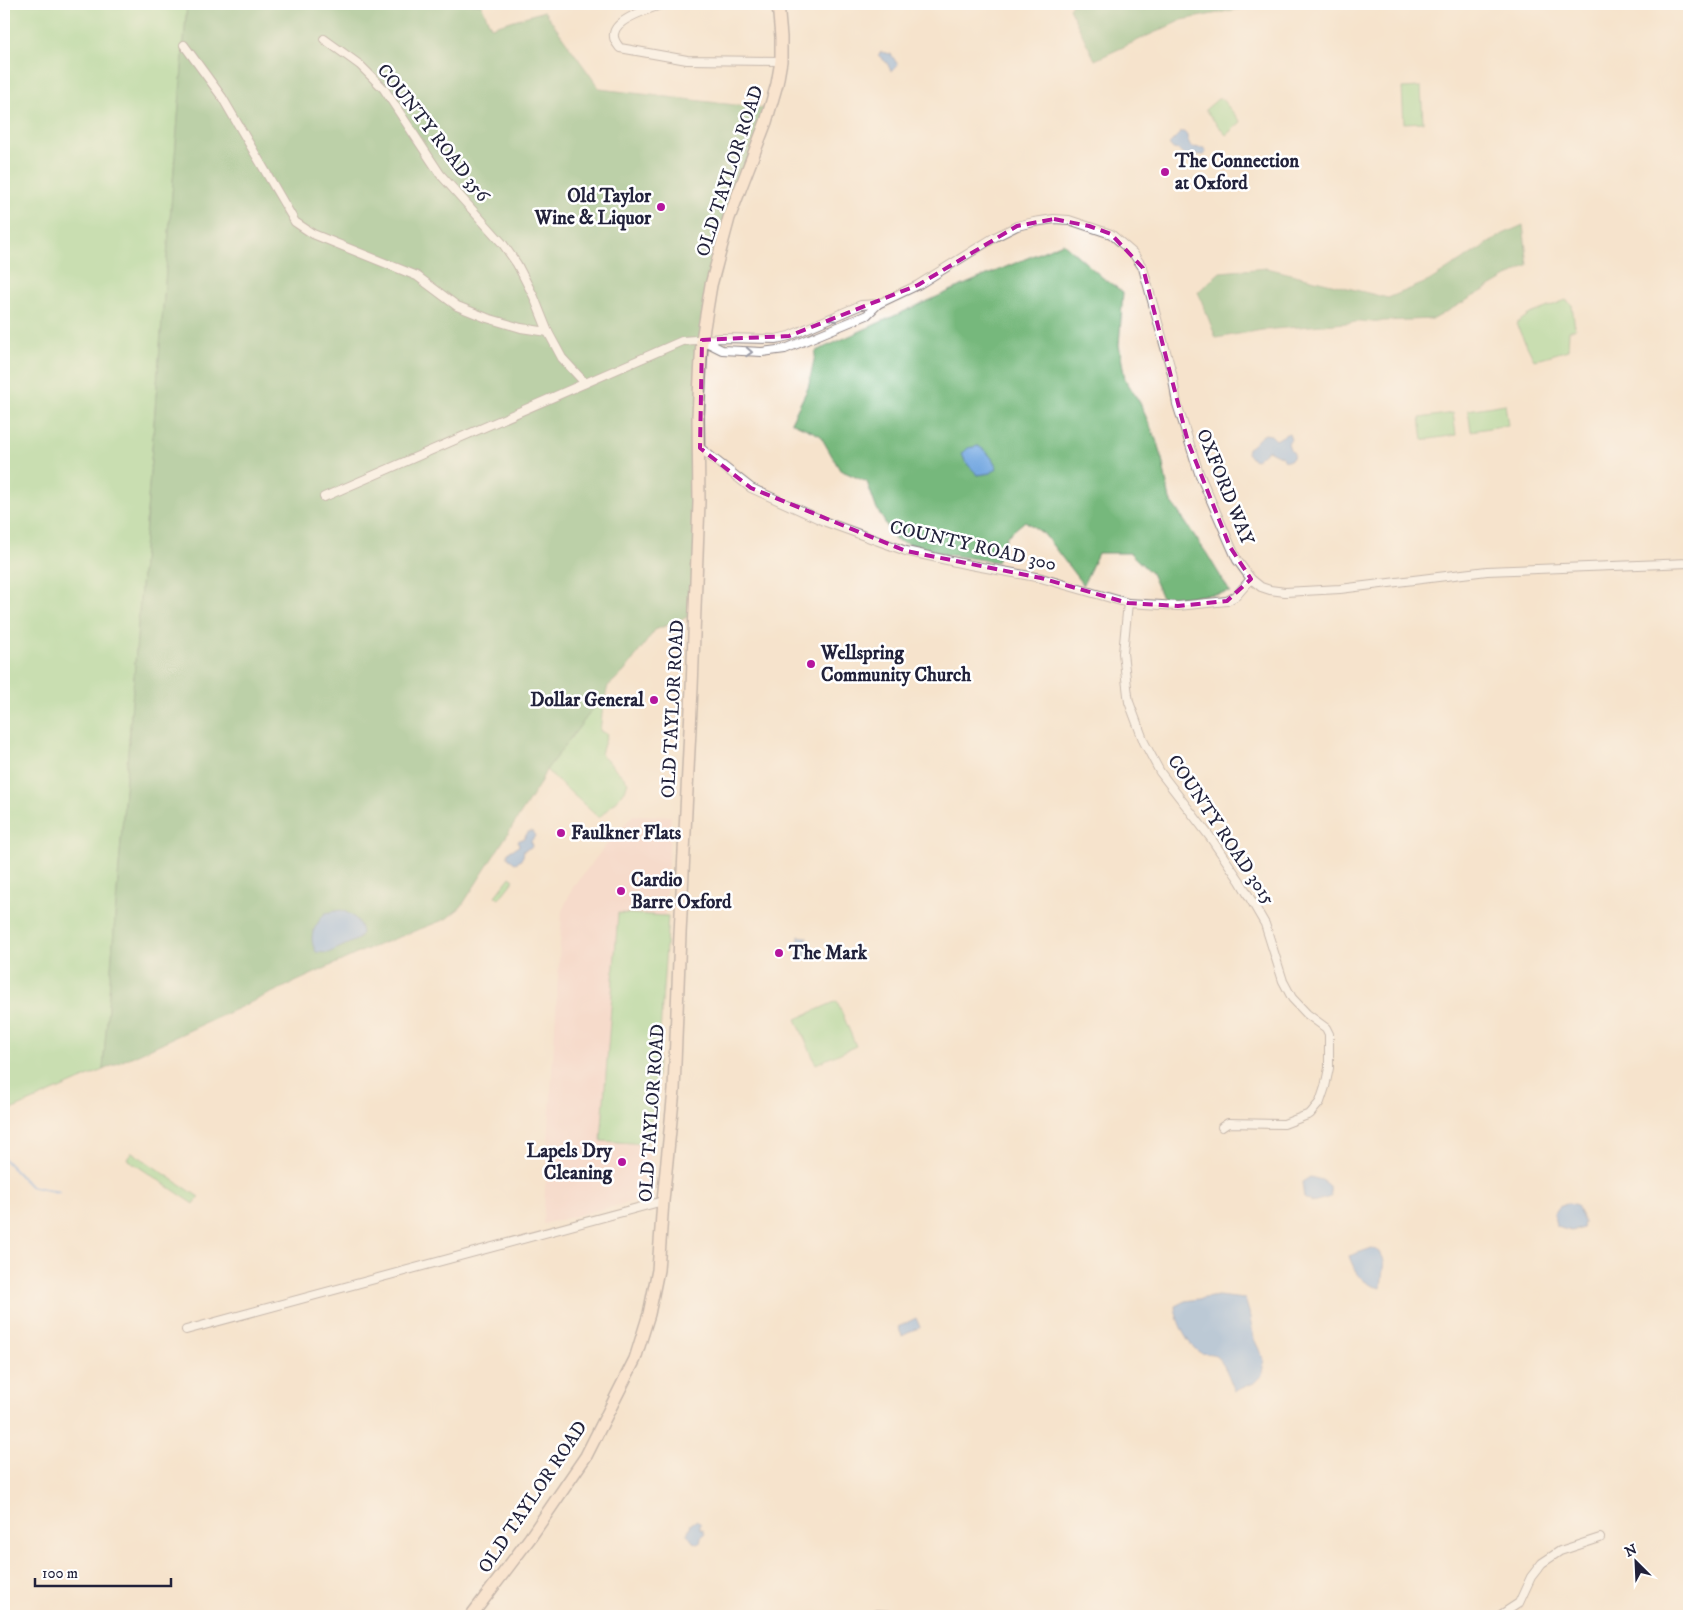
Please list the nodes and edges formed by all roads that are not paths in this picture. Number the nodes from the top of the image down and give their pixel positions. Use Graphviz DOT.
graph roads {
  1 [pos="664,4"];
  2 [pos="778,4"];
  3 [pos="324,39"];
  4 [pos="184,45"];
  5 [pos="781,61"];
  6 [pos="878,304"];
  7 [pos="548,332"];
  8 [pos="702,340"];
  9 [pos="584,383"];
  10 [pos="700,448"];
  11 [pos="324,498"];
  12 [pos="1689,563"];
  13 [pos="1251,579"];
  14 [pos="1128,603"];
  15 [pos="1222,1126"];
  16 [pos="663,1201"];
  17 [pos="186,1330"];
  18 [pos="1600,1538"];
  19 [pos="471,1616"];
  20 [pos="869,1616"];
  21 [pos="905,1616"];
  22 [pos="1499,1616"];
  1 -- 5 [label="street"];
  2 -- 5 [label="street, OLD TAYLOR ROAD"];
  3 -- 7 [label="street, COUNTY ROAD 356"];
  4 -- 7 [label="street"];
  5 -- 8 [label="street, OLD TAYLOR ROAD"];
  6 -- 8 [label="street, OXFORD WAY, one-way"];
  8 -- 6 [label="street, OXFORD WAY, one-way"];
  6 -- 13 [label="street, OXFORD WAY"];
  7 -- 9 [label="street, COUNTY ROAD 356"];
  8 -- 9 [label="street"];
  8 -- 10 [label="street, OLD TAYLOR ROAD"];
  9 -- 11 [label="street"];
  10 -- 14 [label="street, COUNTY ROAD 300"];
  10 -- 16 [label="street, OLD TAYLOR ROAD"];
  12 -- 13 [label="street, OXFORD WAY"];
  13 -- 14 [label="street, COUNTY ROAD 300"];
  14 -- 15 [label="street, COUNTY ROAD 3015"];
  16 -- 17 [label="street"];
  16 -- 19 [label="street, OLD TAYLOR ROAD"];
  18 -- 22 [label="street"];
  20 -- 21 [label="street"];
}
